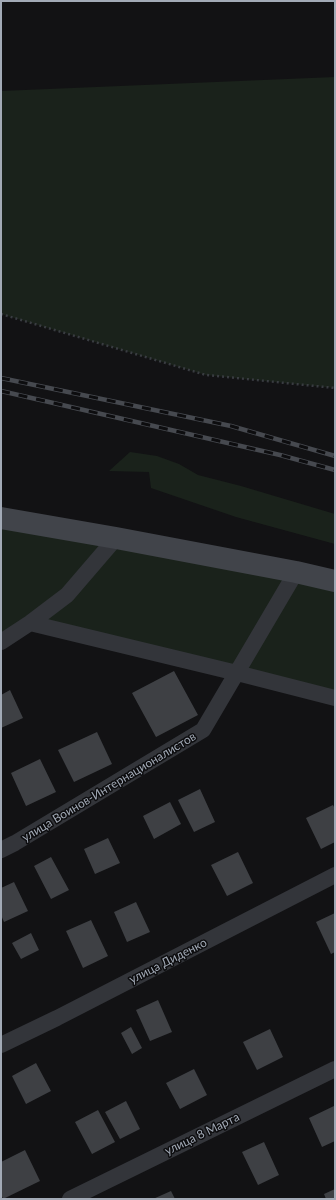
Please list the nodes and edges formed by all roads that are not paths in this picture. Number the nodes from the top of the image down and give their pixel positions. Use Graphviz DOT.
graph roads {
  1 [pos="1,518"];
  2 [pos="116,538"];
  3 [pos="296,572"];
  4 [pos="335,582"];
  5 [pos="30,623"];
  6 [pos="1,642"];
  7 [pos="237,673"];
  8 [pos="335,698"];
  9 [pos="1,850"];
  10 [pos="335,875"];
  11 [pos="1,1045"];
  12 [pos="335,1069"];
  13 [pos="70,1199"];
  1 -- 2 [label="street"];
  2 -- 3 [label="street"];
  2 -- 5 [label="street"];
  3 -- 4 [label="street"];
  3 -- 7 [label="street, улица Воинов-Интернационалистов"];
  5 -- 6 [label="street"];
  5 -- 7 [label="street"];
  7 -- 8 [label="street"];
  7 -- 9 [label="street, улица Воинов-Интернационалистов"];
  10 -- 11 [label="street, улица Диденко"];
  12 -- 13 [label="street, улица 8 Марта"];
}
